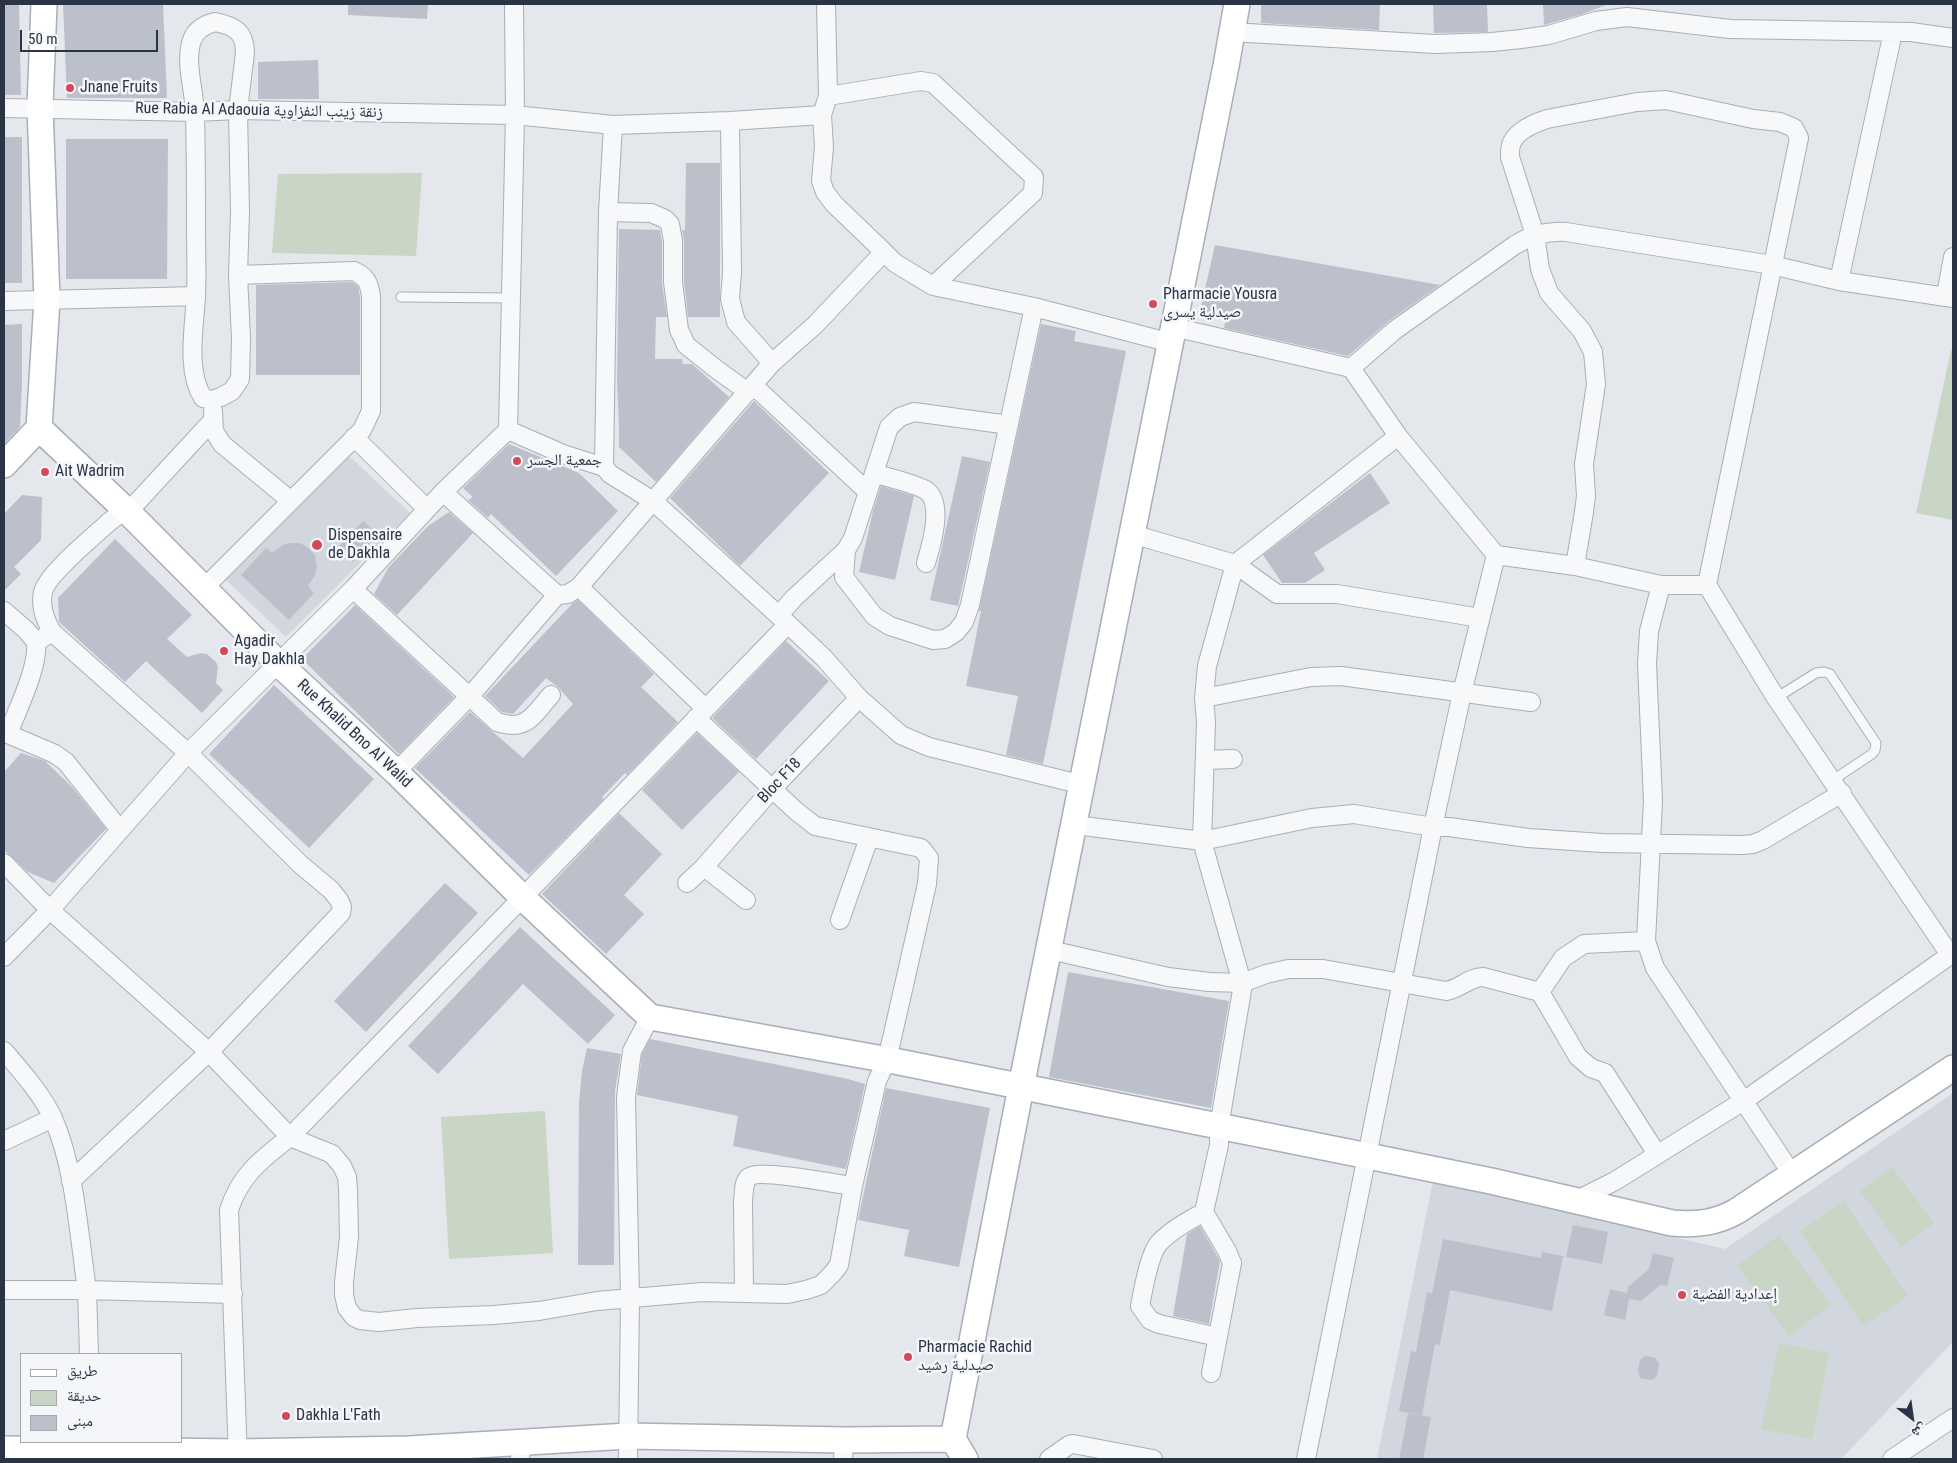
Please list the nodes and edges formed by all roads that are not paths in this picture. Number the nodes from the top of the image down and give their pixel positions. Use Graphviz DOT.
graph roads {
  1 [pos="44,4"];
  2 [pos="514,4"];
  3 [pos="826,4"];
  4 [pos="1237,4"];
  5 [pos="1627,10"];
  6 [pos="1231,32"];
  7 [pos="1893,32"];
  8 [pos="1953,38"];
  9 [pos="828,96"];
  10 [pos="40,107"];
  11 [pos="4,108"];
  12 [pos="238,110"];
  13 [pos="195,112"];
  14 [pos="514,114"];
  15 [pos="822,115"];
  16 [pos="730,122"];
  17 [pos="613,125"];
  18 [pos="608,212"];
  19 [pos="1535,235"];
  20 [pos="884,252"];
  21 [pos="1953,257"];
  22 [pos="1772,265"];
  23 [pos="238,275"];
  24 [pos="1839,280"];
  25 [pos="933,286"];
  26 [pos="196,296"];
  27 [pos="1950,296"];
  28 [pos="401,297"];
  29 [pos="511,298"];
  30 [pos="47,300"];
  31 [pos="4,301"];
  32 [pos="1034,307"];
  33 [pos="1172,335"];
  34 [pos="772,363"];
  35 [pos="1351,368"];
  36 [pos="751,389"];
  37 [pos="212,400"];
  38 [pos="213,420"];
  39 [pos="1009,426"];
  40 [pos="39,428"];
  41 [pos="508,430"];
  42 [pos="1398,436"];
  43 [pos="354,437"];
  44 [pos="4,465"];
  45 [pos="604,467"];
  46 [pos="876,474"];
  47 [pos="443,492"];
  48 [pos="868,492"];
  49 [pos="291,501"];
  50 [pos="653,501"];
  51 [pos="427,509"];
  52 [pos="128,512"];
  53 [pos="1132,534"];
  54 [pos="846,550"];
  55 [pos="1496,554"];
  56 [pos="926,563"];
  57 [pos="1235,564"];
  58 [pos="1575,566"];
  59 [pos="1661,585"];
  60 [pos="1707,585"];
  61 [pos="579,588"];
  62 [pos="203,589"];
  63 [pos="353,589"];
  64 [pos="556,595"];
  65 [pos="4,611"];
  66 [pos="1480,618"];
  67 [pos="783,619"];
  68 [pos="52,632"];
  69 [pos="36,642"];
  70 [pos="278,663"];
  71 [pos="1462,693"];
  72 [pos="551,694"];
  73 [pos="470,696"];
  74 [pos="859,698"];
  75 [pos="1204,698"];
  76 [pos="1776,698"];
  77 [pos="1531,702"];
  78 [pos="701,713"];
  79 [pos="6,733"];
  80 [pos="188,753"];
  81 [pos="1233,759"];
  82 [pos="1206,760"];
  83 [pos="396,772"];
  84 [pos="1083,785"];
  85 [pos="1838,787"];
  86 [pos="772,789"];
  87 [pos="1075,825"];
  88 [pos="1434,827"];
  89 [pos="120,830"];
  90 [pos="869,838"];
  91 [pos="1202,841"];
  92 [pos="1651,842"];
  93 [pos="4,863"];
  94 [pos="704,867"];
  95 [pos="687,883"];
  96 [pos="523,898"];
  97 [pos="746,900"];
  98 [pos="50,910"];
  99 [pos="840,920"];
  100 [pos="1646,941"];
  101 [pos="1050,950"];
  102 [pos="1952,954"];
  103 [pos="4,957"];
  104 [pos="1403,982"];
  105 [pos="1242,983"];
  106 [pos="1540,992"];
  107 [pos="650,1016"];
  108 [pos="4,1051"];
  109 [pos="209,1052"];
  110 [pos="887,1060"];
  111 [pos="1953,1068"];
  112 [pos="1021,1087"];
  113 [pos="1745,1100"];
  114 [pos="53,1118"];
  115 [pos="1219,1126"];
  116 [pos="290,1137"];
  117 [pos="4,1141"];
  118 [pos="1657,1154"];
  119 [pos="1368,1156"];
  120 [pos="1792,1174"];
  121 [pos="71,1181"];
  122 [pos="853,1186"];
  123 [pos="1573,1202"];
  124 [pos="1204,1212"];
  125 [pos="4,1290"];
  126 [pos="87,1290"];
  127 [pos="744,1293"];
  128 [pos="233,1294"];
  129 [pos="630,1299"];
  130 [pos="1218,1337"];
  131 [pos="89,1353"];
  132 [pos="1211,1373"];
  133 [pos="1953,1418"];
  134 [pos="628,1448"];
  135 [pos="4,1449"];
  136 [pos="959,1449"];
  137 [pos="844,1450"];
  138 [pos="91,1451"];
  139 [pos="521,1451"];
  140 [pos="409,1454"];
  141 [pos="238,1455"];
  142 [pos="1108,1455"];
  143 [pos="1049,1459"];
  144 [pos="1153,1459"];
  145 [pos="1306,1459"];
  146 [pos="1892,1459"];
  1 -- 10 [label="street"];
  2 -- 14 [label="street"];
  3 -- 9 [label="street"];
  4 -- 6 [label="street"];
  5 -- 6 [label="street"];
  5 -- 7 [label="street"];
  6 -- 33 [label="street"];
  7 -- 8 [label="street"];
  7 -- 24 [label="street"];
  9 -- 15 [label="street"];
  9 -- 25 [label="street"];
  10 -- 11 [label="street, Rue Rabia Al Adaouia زنقة زينب النفزاوية"];
  10 -- 13 [label="street, Rue Rabia Al Adaouia زنقة زينب النفزاوية"];
  10 -- 30 [label="street"];
  12 -- 13 [label="street, Rue Rabia Al Adaouia زنقة زينب النفزاوية"];
  12 -- 13 [label="street"];
  12 -- 14 [label="street, Rue Rabia Al Adaouia زنقة زينب النفزاوية"];
  12 -- 23 [label="street"];
  13 -- 26 [label="street"];
  14 -- 17 [label="street, Rue Rabia Al Adaouia زنقة زينب النفزاوية"];
  14 -- 29 [label="street"];
  15 -- 16 [label="street, Rue Rabia Al Adaouia زنقة زينب النفزاوية"];
  15 -- 20 [label="street"];
  16 -- 17 [label="street, Rue Rabia Al Adaouia زنقة زينب النفزاوية"];
  16 -- 34 [label="street"];
  17 -- 18 [label="street"];
  18 -- 36 [label="street"];
  18 -- 45 [label="street"];
  19 -- 22 [label="street"];
  19 -- 22 [label="street"];
  19 -- 35 [label="street"];
  19 -- 58 [label="street"];
  20 -- 25 [label="street"];
  20 -- 34 [label="street"];
  21 -- 27 [label="street"];
  22 -- 24 [label="street"];
  22 -- 60 [label="street"];
  23 -- 37 [label="street"];
  23 -- 43 [label="street"];
  24 -- 27 [label="street"];
  25 -- 32 [label="street"];
  26 -- 30 [label="street"];
  26 -- 37 [label="street"];
  28 -- 29 [label="lane"];
  29 -- 41 [label="street"];
  30 -- 31 [label="street"];
  30 -- 40 [label="street"];
  32 -- 33 [label="street"];
  32 -- 39 [label="street"];
  33 -- 35 [label="street"];
  33 -- 53 [label="street"];
  34 -- 36 [label="street"];
  35 -- 42 [label="street"];
  36 -- 48 [label="street"];
  36 -- 50 [label="street"];
  37 -- 38 [label="street"];
  38 -- 49 [label="street"];
  38 -- 52 [label="street"];
  39 -- 46 [label="street"];
  39 -- 54 [label="street"];
  40 -- 44 [label="street"];
  40 -- 52 [label="street, Rue Khalid Bno Al Walid"];
  41 -- 45 [label="street"];
  41 -- 47 [label="street"];
  42 -- 55 [label="street"];
  42 -- 57 [label="street"];
  43 -- 49 [label="street"];
  43 -- 51 [label="street"];
  45 -- 50 [label="street"];
  46 -- 48 [label="street"];
  46 -- 56 [label="street"];
  47 -- 51 [label="street"];
  47 -- 64 [label="street"];
  48 -- 54 [label="street"];
  49 -- 62 [label="street"];
  50 -- 61 [label="street"];
  50 -- 67 [label="street"];
  51 -- 63 [label="street"];
  52 -- 62 [label="street, Rue Khalid Bno Al Walid"];
  52 -- 68 [label="street"];
  53 -- 57 [label="street"];
  53 -- 84 [label="street"];
  54 -- 67 [label="street"];
  55 -- 58 [label="street"];
  55 -- 66 [label="street"];
  57 -- 66 [label="street"];
  57 -- 75 [label="street"];
  58 -- 59 [label="street"];
  59 -- 60 [label="street"];
  59 -- 92 [label="street"];
  60 -- 76 [label="street"];
  61 -- 64 [label="street"];
  61 -- 78 [label="street"];
  62 -- 70 [label="street, Rue Khalid Bno Al Walid"];
  63 -- 70 [label="street"];
  63 -- 73 [label="street"];
  64 -- 73 [label="street"];
  65 -- 69 [label="street"];
  66 -- 71 [label="street"];
  67 -- 74 [label="street"];
  67 -- 78 [label="street"];
  68 -- 69 [label="street"];
  68 -- 80 [label="street"];
  69 -- 79 [label="street"];
  70 -- 80 [label="street"];
  70 -- 83 [label="street, Rue Khalid Bno Al Walid"];
  71 -- 75 [label="street"];
  71 -- 77 [label="street"];
  71 -- 88 [label="street"];
  72 -- 73 [label="street"];
  73 -- 83 [label="street"];
  74 -- 84 [label="street"];
  74 -- 86 [label="street, Bloc F18"];
  75 -- 82 [label="street"];
  76 -- 85 [label="street"];
  76 -- 85 [label="lane"];
  78 -- 86 [label="street"];
  78 -- 96 [label="street"];
  79 -- 89 [label="street"];
  80 -- 89 [label="street"];
  80 -- 109 [label="street"];
  81 -- 82 [label="street"];
  82 -- 91 [label="street"];
  83 -- 96 [label="street, Rue Khalid Bno Al Walid"];
  84 -- 87 [label="street"];
  85 -- 92 [label="street"];
  85 -- 102 [label="street"];
  86 -- 90 [label="street"];
  86 -- 94 [label="street, Bloc F18"];
  87 -- 91 [label="street"];
  87 -- 101 [label="street"];
  88 -- 91 [label="street"];
  88 -- 92 [label="street"];
  88 -- 104 [label="street"];
  89 -- 98 [label="street"];
  90 -- 99 [label="street"];
  90 -- 110 [label="street"];
  91 -- 105 [label="street"];
  92 -- 100 [label="street"];
  93 -- 98 [label="street"];
  94 -- 95 [label="street, Bloc F18"];
  94 -- 97 [label="street"];
  96 -- 107 [label="street, Rue Khalid Bno Al Walid"];
  96 -- 116 [label="street"];
  98 -- 103 [label="street"];
  98 -- 109 [label="street"];
  100 -- 106 [label="street"];
  100 -- 113 [label="street"];
  101 -- 105 [label="street"];
  101 -- 112 [label="street"];
  102 -- 113 [label="street"];
  104 -- 105 [label="street"];
  104 -- 106 [label="street"];
  104 -- 119 [label="street"];
  105 -- 115 [label="street"];
  106 -- 118 [label="street"];
  107 -- 110 [label="street"];
  107 -- 129 [label="street"];
  108 -- 114 [label="street"];
  109 -- 116 [label="street"];
  109 -- 121 [label="street"];
  110 -- 112 [label="street"];
  110 -- 122 [label="street"];
  111 -- 120 [label="street"];
  112 -- 115 [label="street"];
  112 -- 136 [label="street"];
  113 -- 118 [label="street"];
  113 -- 120 [label="street"];
  114 -- 117 [label="street"];
  114 -- 121 [label="street"];
  115 -- 119 [label="street"];
  115 -- 124 [label="street"];
  116 -- 128 [label="street"];
  116 -- 129 [label="street"];
  118 -- 123 [label="street"];
  119 -- 123 [label="street"];
  119 -- 145 [label="street"];
  120 -- 123 [label="street"];
  121 -- 126 [label="street"];
  122 -- 127 [label="street"];
  122 -- 127 [label="street"];
  124 -- 130 [label="street"];
  124 -- 130 [label="street"];
  125 -- 126 [label="street"];
  126 -- 128 [label="street"];
  126 -- 131 [label="street"];
  127 -- 129 [label="street"];
  128 -- 141 [label="street"];
  129 -- 134 [label="street"];
  130 -- 132 [label="street"];
  133 -- 146 [label="street"];
  134 -- 137 [label="street"];
  134 -- 139 [label="street"];
  135 -- 138 [label="street"];
  136 -- 137 [label="street"];
  138 -- 141 [label="street"];
  139 -- 140 [label="street"];
  140 -- 141 [label="street"];
  142 -- 143 [label="street"];
  142 -- 144 [label="street"];
}
